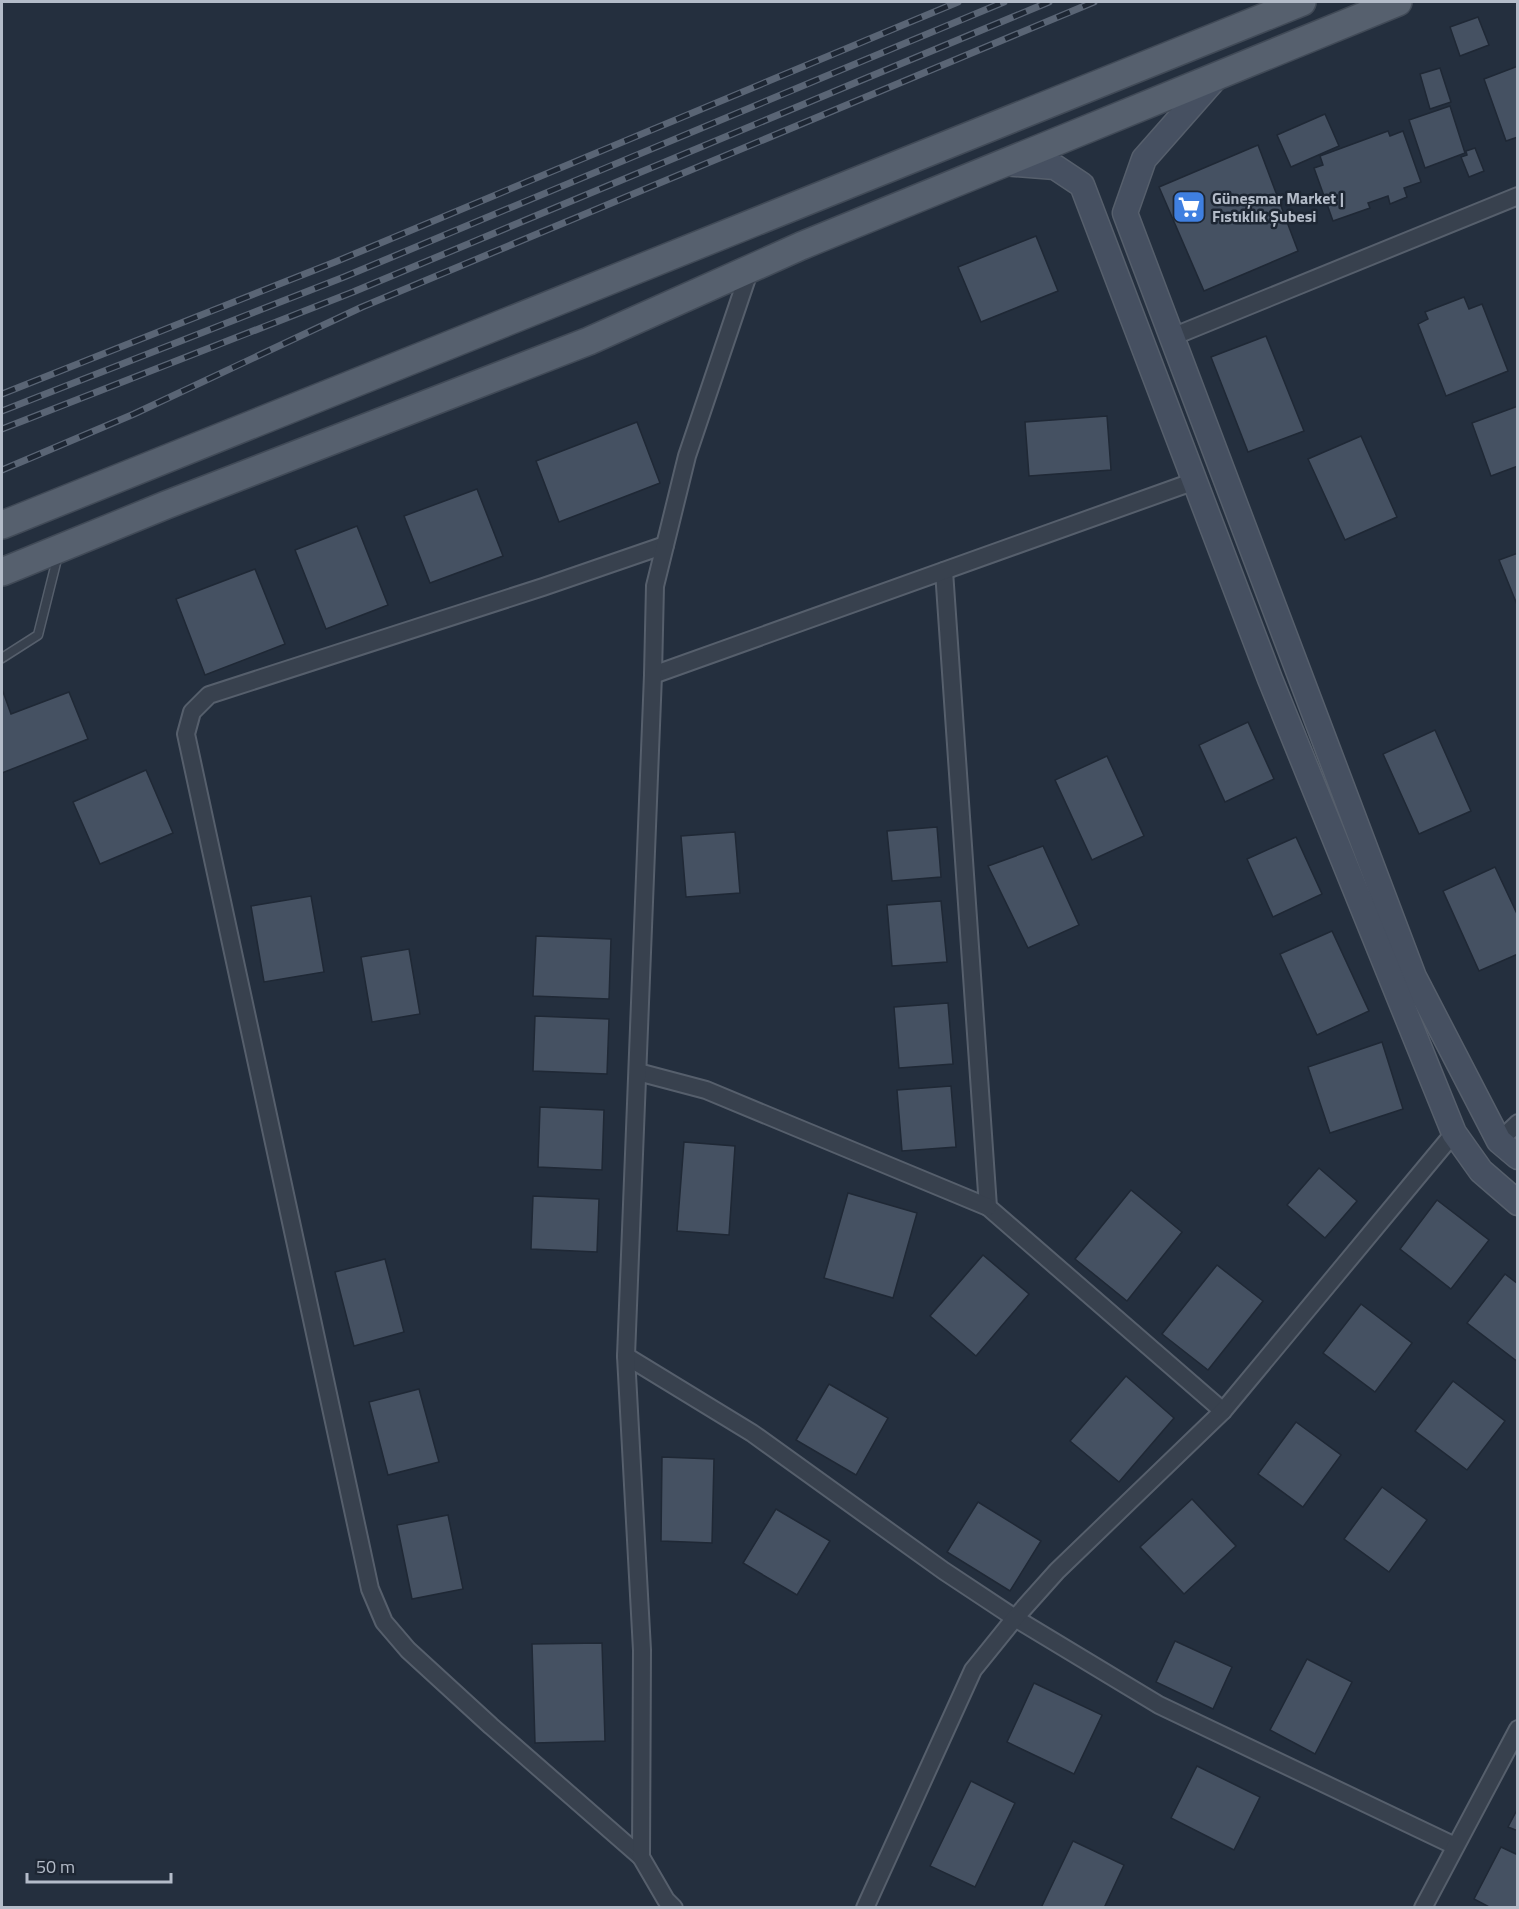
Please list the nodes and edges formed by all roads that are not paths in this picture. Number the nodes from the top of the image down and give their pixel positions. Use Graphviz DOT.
graph roads {
  1 [pos="1302,2"];
  2 [pos="1398,2"];
  3 [pos="1218,74"];
  4 [pos="1003,163"];
  5 [pos="1517,198"];
  6 [pos="750,269"];
  7 [pos="1172,337"];
  8 [pos="1195,481"];
  9 [pos="2,525"];
  10 [pos="665,545"];
  11 [pos="60,548"];
  12 [pos="944,571"];
  13 [pos="2,572"];
  14 [pos="2,658"];
  15 [pos="653,675"];
  16 [pos="638,1072"];
  17 [pos="1518,1122"];
  18 [pos="1454,1133"];
  19 [pos="1499,1141"];
  20 [pos="1518,1157"];
  21 [pos="1518,1203"];
  22 [pos="988,1207"];
  23 [pos="626,1356"];
  24 [pos="1224,1411"];
  25 [pos="1015,1618"];
  26 [pos="1518,1729"];
  27 [pos="1455,1846"];
  28 [pos="641,1857"];
  29 [pos="674,1908"];
  30 [pos="865,1908"];
  31 [pos="1423,1908"];
  1 -- 9 [label="main road"];
  2 -- 3 [label="main road"];
  3 -- 4 [label="main road"];
  3 -- 7 [label="street"];
  4 -- 6 [label="main road"];
  4 -- 8 [label="street"];
  5 -- 7 [label="street"];
  6 -- 10 [label="street"];
  6 -- 11 [label="main road"];
  7 -- 19 [label="street"];
  8 -- 12 [label="street"];
  8 -- 18 [label="street"];
  10 -- 15 [label="street"];
  10 -- 28 [label="street"];
  11 -- 13 [label="main road"];
  11 -- 14 [label="lane"];
  12 -- 15 [label="street"];
  12 -- 22 [label="street"];
  15 -- 16 [label="street"];
  16 -- 22 [label="street"];
  16 -- 23 [label="street"];
  17 -- 19 [label="street"];
  18 -- 21 [label="street"];
  18 -- 24 [label="street"];
  19 -- 20 [label="street"];
  22 -- 24 [label="street"];
  23 -- 25 [label="street"];
  23 -- 28 [label="street"];
  24 -- 25 [label="street"];
  25 -- 27 [label="street"];
  25 -- 30 [label="street"];
  26 -- 27 [label="street"];
  27 -- 31 [label="street"];
  28 -- 29 [label="street"];
}
